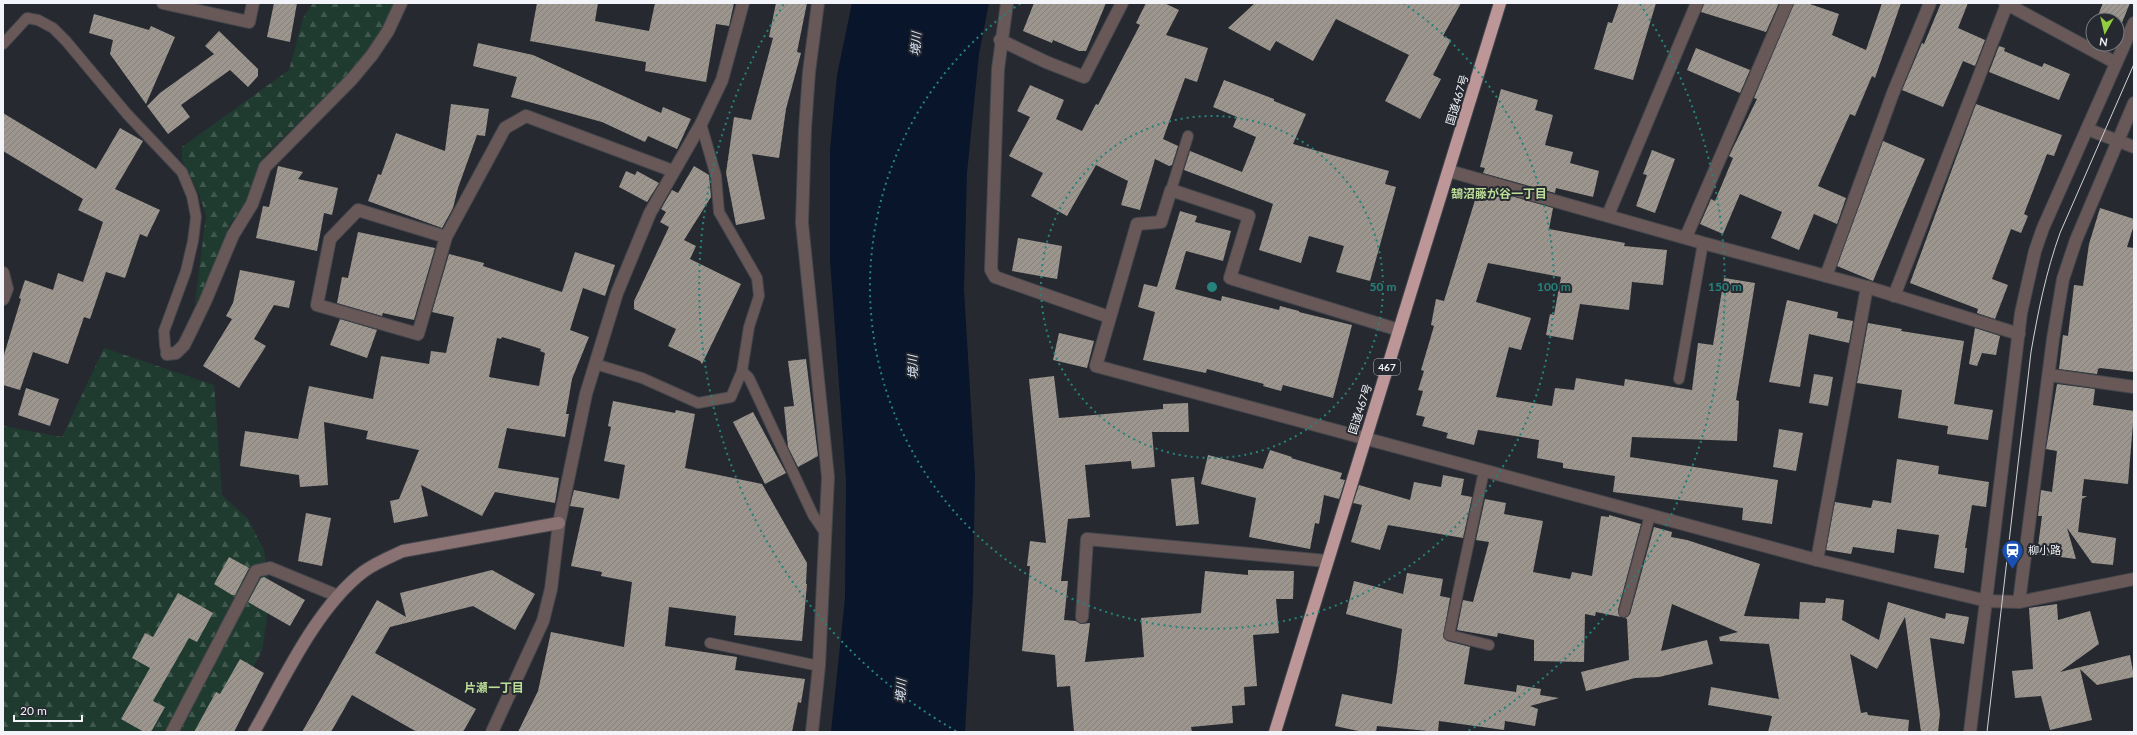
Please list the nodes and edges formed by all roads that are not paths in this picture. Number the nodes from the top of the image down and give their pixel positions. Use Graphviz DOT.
graph roads {
  1 [pos="163,3"];
  2 [pos="253,3"];
  3 [pos="400,3"];
  4 [pos="743,3"];
  5 [pos="818,3"];
  6 [pos="1007,3"];
  7 [pos="1122,3"];
  8 [pos="1500,3"];
  9 [pos="1697,3"];
  10 [pos="1787,3"];
  11 [pos="1930,3"];
  12 [pos="2006,3"];
  13 [pos="2134,23"];
  14 [pos="1000,40"];
  15 [pos="3,44"];
  16 [pos="2116,63"];
  17 [pos="2134,102"];
  18 [pos="701,124"];
  19 [pos="2087,129"];
  20 [pos="1188,136"];
  21 [pos="2117,141"];
  22 [pos="2134,147"];
  23 [pos="673,171"];
  24 [pos="1449,171"];
  25 [pos="1171,190"];
  26 [pos="1608,215"];
  27 [pos="446,237"];
  28 [pos="1686,237"];
  29 [pos="1703,243"];
  30 [pos="3,273"];
  31 [pos="1826,276"];
  32 [pos="1867,287"];
  33 [pos="1894,296"];
  34 [pos="3,299"];
  35 [pos="1109,317"];
  36 [pos="1399,330"];
  37 [pos="2019,334"];
  38 [pos="167,354"];
  39 [pos="595,364"];
  40 [pos="742,371"];
  41 [pos="2049,375"];
  42 [pos="1679,379"];
  43 [pos="2134,387"];
  44 [pos="1364,439"];
  45 [pos="1484,471"];
  46 [pos="1650,515"];
  47 [pos="559,523"];
  48 [pos="826,534"];
  49 [pos="1817,560"];
  50 [pos="1327,562"];
  51 [pos="2134,579"];
  52 [pos="338,596"];
  53 [pos="1987,601"];
  54 [pos="2019,602"];
  55 [pos="1624,612"];
  56 [pos="1082,617"];
  57 [pos="710,643"];
  58 [pos="1489,645"];
  59 [pos="819,666"];
  60 [pos="172,732"];
  61 [pos="254,732"];
  62 [pos="492,732"];
  63 [pos="812,732"];
  64 [pos="1274,732"];
  65 [pos="1970,732"];
  1 -- 2 [label="street"];
  3 -- 38 [label="street"];
  4 -- 18 [label="street"];
  5 -- 48 [label="street"];
  6 -- 14 [label="street"];
  7 -- 14 [label="street"];
  8 -- 24 [label="highway, 国道467号 / 467"];
  9 -- 26 [label="street"];
  10 -- 28 [label="street"];
  11 -- 31 [label="street"];
  12 -- 16 [label="street"];
  12 -- 33 [label="street"];
  13 -- 16 [label="street"];
  14 -- 35 [label="street"];
  15 -- 38 [label="lane"];
  16 -- 19 [label="street"];
  17 -- 21 [label="street"];
  18 -- 23 [label="street"];
  18 -- 40 [label="lane"];
  19 -- 21 [label="street"];
  19 -- 37 [label="street"];
  20 -- 25 [label="lane"];
  21 -- 22 [label="street"];
  21 -- 41 [label="street"];
  23 -- 27 [label="street"];
  23 -- 39 [label="street"];
  24 -- 26 [label="street"];
  24 -- 36 [label="highway, 国道467号 / 467"];
  25 -- 35 [label="street"];
  25 -- 36 [label="street"];
  26 -- 28 [label="street"];
  27 -- 27 [label="street"];
  28 -- 29 [label="street"];
  29 -- 31 [label="street"];
  29 -- 42 [label="lane"];
  30 -- 34 [label="street"];
  31 -- 32 [label="street"];
  32 -- 33 [label="street"];
  32 -- 49 [label="street"];
  33 -- 37 [label="street"];
  35 -- 44 [label="street"];
  36 -- 44 [label="highway, 国道467号 / 467"];
  37 -- 53 [label="street"];
  39 -- 40 [label="lane"];
  39 -- 47 [label="street"];
  40 -- 48 [label="lane"];
  41 -- 43 [label="street"];
  41 -- 54 [label="street"];
  44 -- 45 [label="street"];
  44 -- 50 [label="highway, 国道467号 / 467"];
  45 -- 46 [label="street"];
  45 -- 58 [label="lane"];
  46 -- 49 [label="street"];
  46 -- 55 [label="lane"];
  47 -- 52 [label="street"];
  47 -- 62 [label="street"];
  48 -- 59 [label="street"];
  49 -- 53 [label="street"];
  50 -- 56 [label="street"];
  50 -- 64 [label="highway, 国道467号 / 467"];
  51 -- 54 [label="street"];
  52 -- 60 [label="street"];
  52 -- 61 [label="street"];
  53 -- 54 [label="street"];
  53 -- 65 [label="street"];
  57 -- 59 [label="lane"];
  59 -- 63 [label="street"];
}
